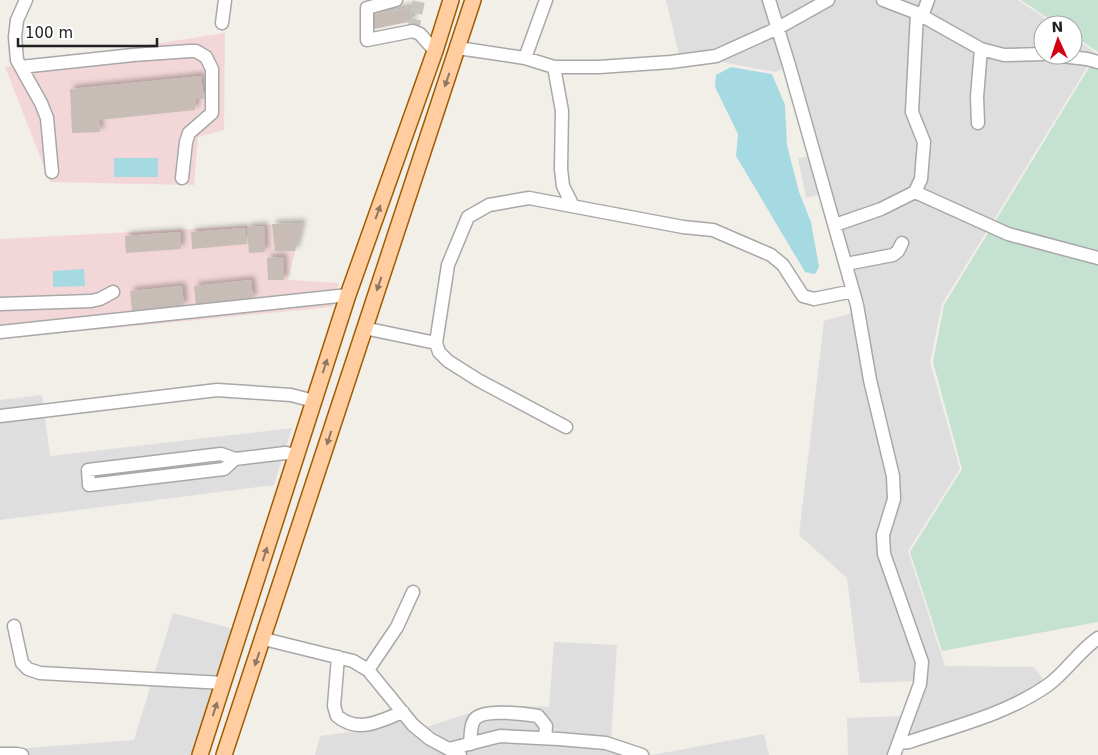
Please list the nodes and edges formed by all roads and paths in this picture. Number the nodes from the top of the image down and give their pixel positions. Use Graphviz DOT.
graph roads {
  1 [pos="26,0"];
  2 [pos="225,0"];
  3 [pos="396,0"];
  4 [pos="451,0"];
  5 [pos="473,0"];
  6 [pos="546,0"];
  7 [pos="769,0"];
  8 [pos="828,0"];
  9 [pos="883,0"];
  10 [pos="928,0"];
  11 [pos="920,14"];
  12 [pos="222,23"];
  13 [pos="778,28"];
  14 [pos="458,48"];
  15 [pos="981,49"];
  16 [pos="435,51"];
  17 [pos="1033,54"];
  18 [pos="525,58"];
  19 [pos="1083,58"];
  20 [pos="1098,62"];
  21 [pos="21,67"];
  22 [pos="554,67"];
  23 [pos="978,123"];
  24 [pos="52,172"];
  25 [pos="182,178"];
  26 [pos="915,192"];
  27 [pos="572,206"];
  28 [pos="835,225"];
  29 [pos="902,243"];
  30 [pos="1098,258"];
  31 [pos="846,264"];
  32 [pos="113,292"];
  33 [pos="850,292"];
  34 [pos="348,295"];
  35 [pos="0,304"];
  36 [pos="364,328"];
  37 [pos="0,332"];
  38 [pos="436,343"];
  39 [pos="314,401"];
  40 [pos="0,416"];
  41 [pos="566,427"];
  42 [pos="298,455"];
  43 [pos="235,460"];
  44 [pos="413,592"];
  45 [pos="14,626"];
  46 [pos="1098,638"];
  47 [pos="264,639"];
  48 [pos="338,657"];
  49 [pos="368,670"];
  50 [pos="224,683"];
  51 [pos="403,712"];
  52 [pos="545,738"];
  53 [pos="899,743"];
  54 [pos="470,744"];
  55 [pos="454,752"];
  56 [pos="0,754"];
  57 [pos="22,755"];
  58 [pos="200,755"];
  59 [pos="224,755"];
  60 [pos="642,755"];
  61 [pos="894,755"];
  1 -- 21 [label="street"];
  2 -- 12 [label="street"];
  3 -- 16 [label="street"];
  4 -- 16 [label="main road"];
  5 -- 14 [label="main road"];
  6 -- 18 [label="street"];
  7 -- 13 [label="street"];
  8 -- 13 [label="street"];
  9 -- 11 [label="street"];
  10 -- 11 [label="street"];
  11 -- 15 [label="street"];
  11 -- 26 [label="street"];
  13 -- 22 [label="street"];
  13 -- 28 [label="street"];
  14 -- 18 [label="street"];
  14 -- 36 [label="main road, one-way"];
  15 -- 17 [label="street"];
  15 -- 23 [label="street"];
  34 -- 16 [label="main road, one-way"];
  18 -- 22 [label="street"];
  19 -- 20 [label="street"];
  21 -- 24 [label="street"];
  21 -- 25 [label="street"];
  22 -- 27 [label="street"];
  26 -- 28 [label="street"];
  26 -- 30 [label="street"];
  27 -- 33 [label="street"];
  27 -- 38 [label="street"];
  28 -- 31 [label="street"];
  29 -- 31 [label="street"];
  31 -- 33 [label="street"];
  32 -- 35 [label="street"];
  33 -- 53 [label="street"];
  34 -- 37 [label="street"];
  39 -- 34 [label="main road, one-way"];
  36 -- 38 [label="street"];
  36 -- 47 [label="main road, one-way"];
  38 -- 41 [label="street"];
  39 -- 40 [label="street"];
  39 -- 42 [label="main road"];
  42 -- 43 [label="street"];
  50 -- 42 [label="main road, one-way"];
  43 -- 43 [label="street"];
  44 -- 49 [label="street"];
  45 -- 50 [label="street"];
  46 -- 53 [label="street"];
  47 -- 48 [label="street"];
  47 -- 59 [label="main road, one-way"];
  48 -- 49 [label="street"];
  48 -- 51 [label="street"];
  49 -- 51 [label="street"];
  58 -- 50 [label="main road, one-way"];
  51 -- 55 [label="street"];
  52 -- 54 [label="street"];
  52 -- 54 [label="street"];
  52 -- 60 [label="street"];
  53 -- 61 [label="street"];
  54 -- 55 [label="street"];
  56 -- 57 [label="street"];
}
